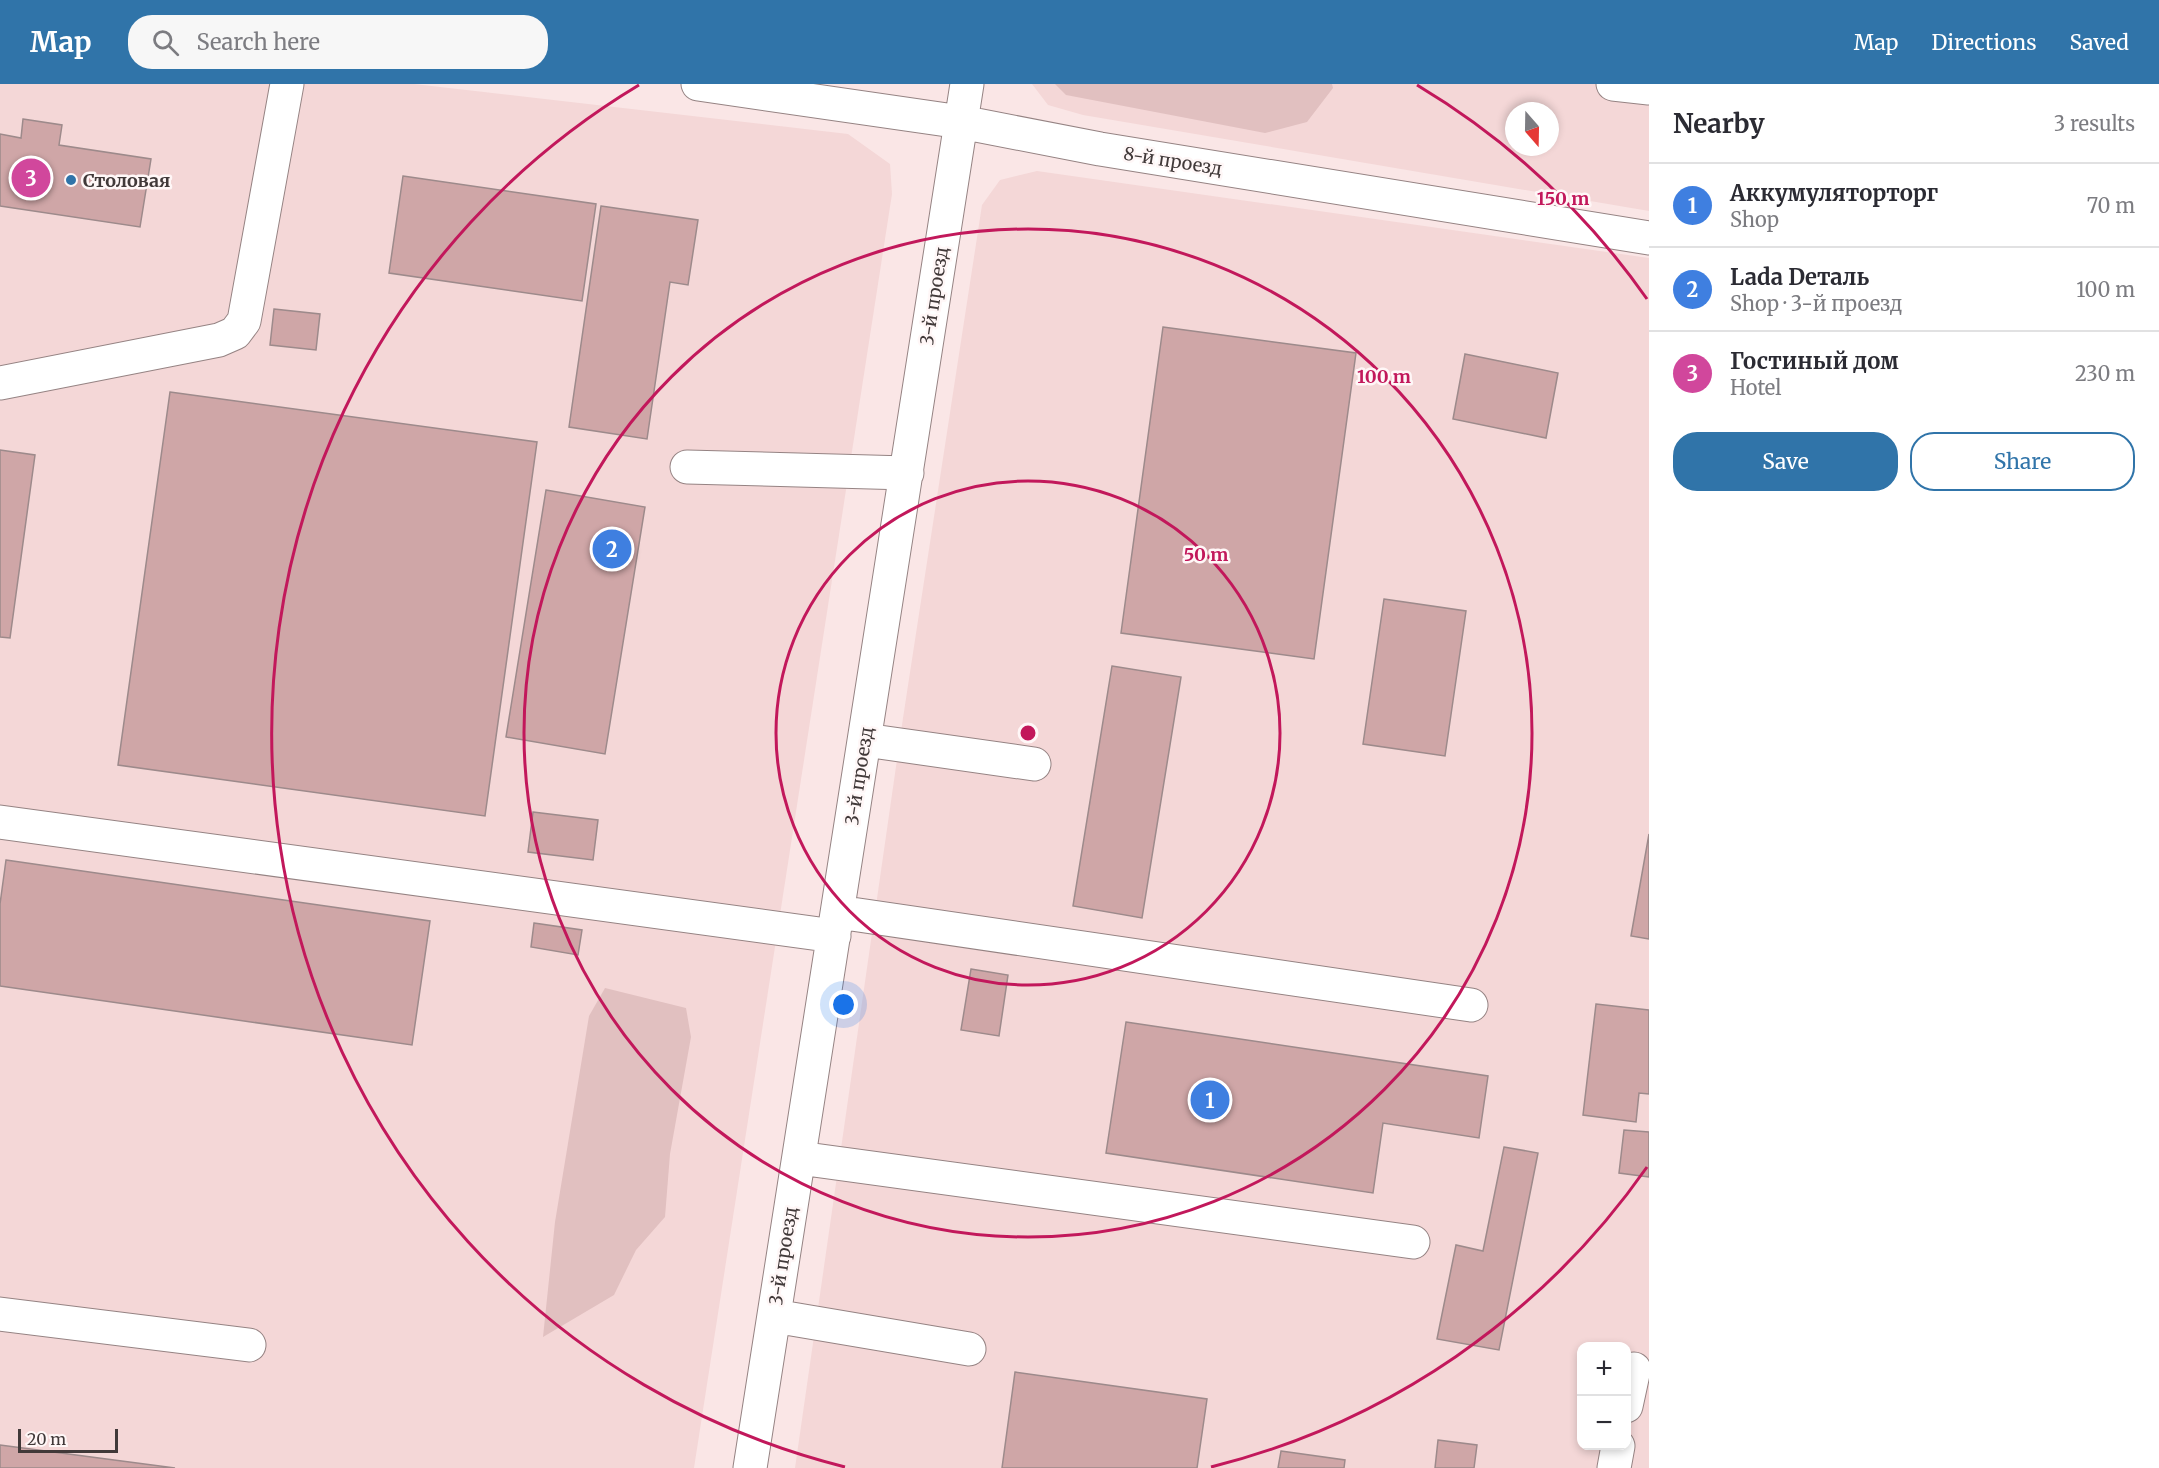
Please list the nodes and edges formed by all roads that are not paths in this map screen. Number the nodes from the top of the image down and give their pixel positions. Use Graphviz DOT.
graph roads {
  1 [pos="287,84"];
  2 [pos="698,84"];
  3 [pos="967,84"];
  4 [pos="1613,84"];
  5 [pos="1649,88"];
  6 [pos="961,122"];
  7 [pos="1649,238"];
  8 [pos="0,383"];
  9 [pos="687,467"];
  10 [pos="907,473"];
  11 [pos="865,740"];
  12 [pos="1034,764"];
  13 [pos="0,822"];
  14 [pos="836,924"];
  15 [pos="1471,1005"];
  16 [pos="799,1158"];
  17 [pos="1413,1242"];
  18 [pos="0,1314"];
  19 [pos="774,1316"];
  20 [pos="249,1345"];
  21 [pos="969,1349"];
  22 [pos="1634,1369"];
  23 [pos="1628,1396"];
  24 [pos="1617,1450"];
  25 [pos="750,1468"];
  26 [pos="1614,1468"];
  1 -- 8 [label="street"];
  2 -- 6 [label="street, 8-й проезд"];
  3 -- 6 [label="street, 3-й проезд"];
  4 -- 5 [label="street"];
  6 -- 7 [label="street, 8-й проезд"];
  6 -- 10 [label="street, 3-й проезд"];
  9 -- 10 [label="street"];
  10 -- 11 [label="street, 3-й проезд"];
  11 -- 12 [label="street"];
  11 -- 14 [label="street, 3-й проезд"];
  13 -- 14 [label="street"];
  14 -- 15 [label="street"];
  14 -- 16 [label="street, 3-й проезд"];
  16 -- 17 [label="street"];
  16 -- 19 [label="street, 3-й проезд"];
  18 -- 20 [label="street"];
  19 -- 21 [label="street"];
  19 -- 25 [label="street, 3-й проезд"];
  22 -- 23 [label="street"];
  24 -- 26 [label="street"];
}
